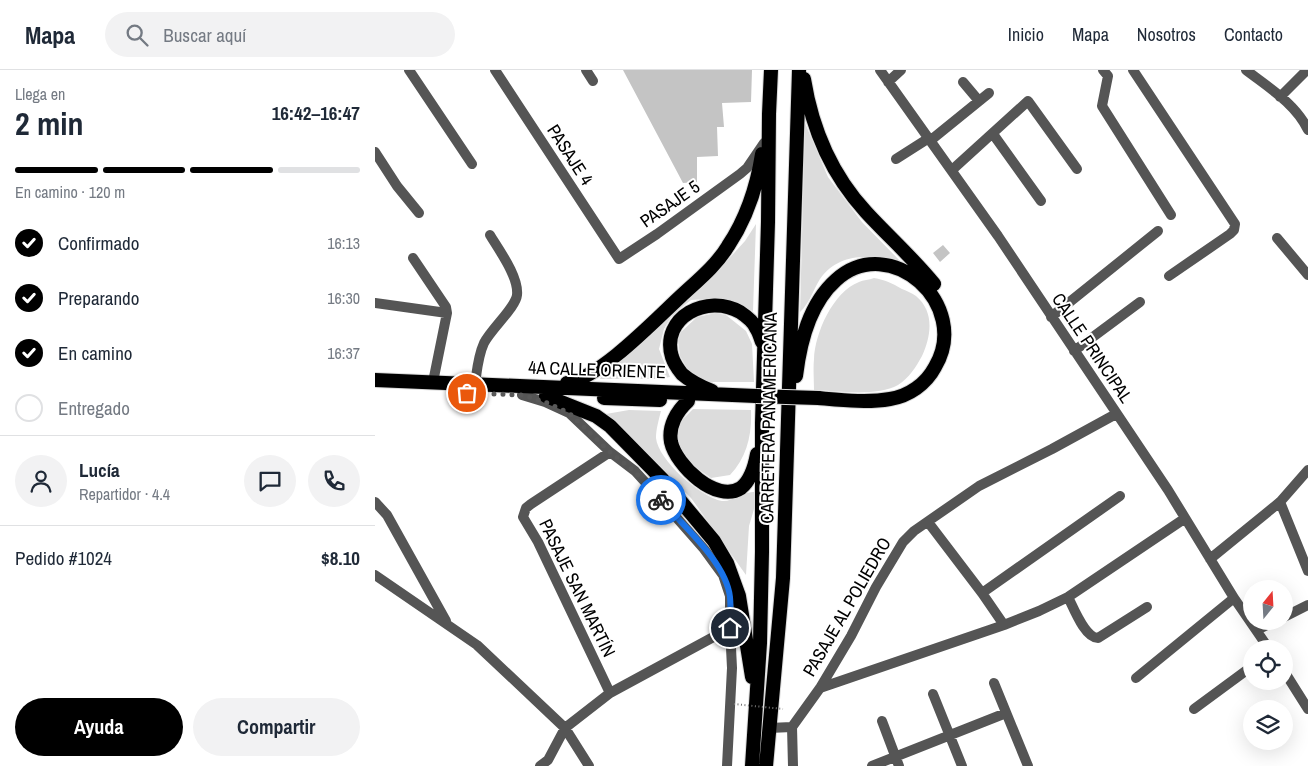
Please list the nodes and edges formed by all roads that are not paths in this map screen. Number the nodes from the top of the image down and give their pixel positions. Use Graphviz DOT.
graph roads {
  1 [pos="409,70"];
  2 [pos="495,70"];
  3 [pos="586,70"];
  4 [pos="771,70"];
  5 [pos="801,70"];
  6 [pos="880,70"];
  7 [pos="901,70"];
  8 [pos="1103,70"];
  9 [pos="1133,70"];
  10 [pos="1246,70"];
  11 [pos="1307,70"];
  12 [pos="593,81"];
  13 [pos="888,82"];
  14 [pos="963,82"];
  15 [pos="989,92"];
  16 [pos="1280,96"];
  17 [pos="979,101"];
  18 [pos="769,114"];
  19 [pos="1308,130"];
  20 [pos="993,134"];
  21 [pos="930,139"];
  22 [pos="764,143"];
  23 [pos="375,152"];
  24 [pos="896,159"];
  25 [pos="472,164"];
  26 [pos="1077,169"];
  27 [pos="952,170"];
  28 [pos="740,174"];
  29 [pos="754,189"];
  30 [pos="1041,202"];
  31 [pos="419,213"];
  32 [pos="1171,215"];
  33 [pos="1158,232"];
  34 [pos="490,235"];
  35 [pos="1277,238"];
  36 [pos="413,258"];
  37 [pos="619,259"];
  38 [pos="1308,275"];
  39 [pos="1169,276"];
  40 [pos="1141,302"];
  41 [pos="375,303"];
  42 [pos="447,313"];
  43 [pos="1051,317"];
  44 [pos="1074,351"];
  45 [pos="375,380"];
  46 [pos="433,382"];
  47 [pos="763,383"];
  48 [pos="475,384"];
  49 [pos="375,390"];
  50 [pos="546,391"];
  51 [pos="717,394"];
  52 [pos="522,395"];
  53 [pos="756,399"];
  54 [pos="689,401"];
  55 [pos="818,402"];
  56 [pos="1116,414"];
  57 [pos="762,423"];
  58 [pos="610,452"];
  59 [pos="1308,470"];
  60 [pos="1120,496"];
  61 [pos="786,499"];
  62 [pos="375,502"];
  63 [pos="1280,502"];
  64 [pos="1184,518"];
  65 [pos="928,522"];
  66 [pos="1210,559"];
  67 [pos="1308,571"];
  68 [pos="375,576"];
  69 [pos="982,593"];
  70 [pos="1068,597"];
  71 [pos="1234,598"];
  72 [pos="1308,605"];
  73 [pos="1147,607"];
  74 [pos="1243,611"];
  75 [pos="1293,612"];
  76 [pos="447,625"];
  77 [pos="1004,625"];
  78 [pos="730,628"];
  79 [pos="1257,630"];
  80 [pos="1263,640"];
  81 [pos="732,668"];
  82 [pos="751,669"];
  83 [pos="1243,673"];
  84 [pos="1136,678"];
  85 [pos="994,682"];
  86 [pos="1293,685"];
  87 [pos="820,688"];
  88 [pos="610,693"];
  89 [pos="933,694"];
  90 [pos="757,704"];
  91 [pos="1308,709"];
  92 [pos="1194,710"];
  93 [pos="1006,713"];
  94 [pos="881,721"];
  95 [pos="792,727"];
  96 [pos="565,728"];
  97 [pos="769,728"];
  98 [pos="949,736"];
  99 [pos="897,761"];
  100 [pos="540,766"];
  101 [pos="589,766"];
  102 [pos="727,766"];
  103 [pos="752,766"];
  104 [pos="766,766"];
  105 [pos="793,766"];
  106 [pos="872,766"];
  107 [pos="962,766"];
  108 [pos="1028,766"];
  1 -- 25 [label="street"];
  2 -- 37 [label="street, PASAJE 4"];
  3 -- 12 [label="street"];
  4 -- 18 [label="highway, CARRETERA PANAMERICANA"];
  5 -- 55 [label="highway"];
  5 -- 61 [label="highway, CARRETERA PANAMERICANA"];
  6 -- 13 [label="street, CALLE PRINCIPAL"];
  7 -- 13 [label="street"];
  8 -- 32 [label="street"];
  9 -- 39 [label="street"];
  10 -- 16 [label="street"];
  11 -- 16 [label="street"];
  13 -- 21 [label="street, CALLE PRINCIPAL"];
  14 -- 17 [label="street"];
  15 -- 17 [label="street"];
  16 -- 19 [label="street"];
  17 -- 21 [label="street"];
  18 -- 22 [label="highway"];
  18 -- 47 [label="highway, CARRETERA PANAMERICANA"];
  20 -- 26 [label="street"];
  20 -- 27 [label="street"];
  20 -- 30 [label="street"];
  21 -- 24 [label="street"];
  21 -- 27 [label="street, CALLE PRINCIPAL"];
  22 -- 28 [label="street, PASAJE 5"];
  22 -- 29 [label="highway"];
  23 -- 31 [label="street"];
  27 -- 43 [label="street, CALLE PRINCIPAL"];
  28 -- 29 [label="street"];
  28 -- 37 [label="street, PASAJE 5"];
  29 -- 50 [label="highway"];
  33 -- 43 [label="street"];
  34 -- 48 [label="street"];
  35 -- 38 [label="street"];
  36 -- 42 [label="street"];
  40 -- 44 [label="street"];
  41 -- 42 [label="street"];
  42 -- 46 [label="street"];
  43 -- 44 [label="street, CALLE PRINCIPAL"];
  44 -- 56 [label="street, CALLE PRINCIPAL"];
  45 -- 46 [label="highway, 4A CALLE ORIENTE"];
  46 -- 48 [label="highway, 4A CALLE ORIENTE"];
  47 -- 51 [label="highway"];
  47 -- 57 [label="highway, CARRETERA PANAMERICANA"];
  48 -- 50 [label="highway, 4A CALLE ORIENTE"];
  49 -- 52 [label="highway, 4A CALLE ORIENTE"];
  50 -- 51 [label="highway, 4A CALLE ORIENTE"];
  50 -- 52 [label="highway, 4A CALLE ORIENTE"];
  50 -- 54 [label="highway, 4A CALLE ORIENTE"];
  50 -- 82 [label="highway"];
  51 -- 53 [label="highway, 4A CALLE ORIENTE"];
  52 -- 58 [label="street"];
  53 -- 54 [label="highway, 4A CALLE ORIENTE"];
  53 -- 55 [label="highway, 4A CALLE ORIENTE"];
  54 -- 57 [label="highway"];
  55 -- 61 [label="highway"];
  56 -- 64 [label="street, CALLE PRINCIPAL"];
  56 -- 65 [label="street, PASAJE AL POLIEDRO"];
  57 -- 90 [label="highway, CARRETERA PANAMERICANA"];
  58 -- 78 [label="street"];
  58 -- 88 [label="street, PASAJE SAN MARTÍN"];
  59 -- 63 [label="street"];
  60 -- 69 [label="street"];
  61 -- 97 [label="highway, CARRETERA PANAMERICANA"];
  62 -- 76 [label="street"];
  63 -- 66 [label="street"];
  63 -- 67 [label="street"];
  64 -- 66 [label="street, CALLE PRINCIPAL"];
  64 -- 70 [label="street"];
  65 -- 69 [label="street"];
  65 -- 87 [label="street, PASAJE AL POLIEDRO"];
  66 -- 71 [label="street, CALLE PRINCIPAL"];
  68 -- 76 [label="street"];
  69 -- 77 [label="street"];
  70 -- 73 [label="street"];
  70 -- 77 [label="street"];
  71 -- 74 [label="street, CALLE PRINCIPAL"];
  71 -- 84 [label="street"];
  72 -- 75 [label="street"];
  76 -- 96 [label="street"];
  77 -- 87 [label="street"];
  78 -- 81 [label="street"];
  78 -- 88 [label="street"];
  79 -- 80 [label="street, CALLE PRINCIPAL"];
  81 -- 82 [label="street"];
  81 -- 102 [label="street"];
  82 -- 90 [label="highway"];
  83 -- 92 [label="street"];
  85 -- 93 [label="street"];
  86 -- 91 [label="street"];
  87 -- 95 [label="street, PASAJE AL POLIEDRO"];
  88 -- 96 [label="street"];
  89 -- 98 [label="street"];
  90 -- 103 [label="highway, CARRETERA PANAMERICANA"];
  93 -- 98 [label="street"];
  93 -- 108 [label="street"];
  94 -- 99 [label="street"];
  95 -- 97 [label="street"];
  95 -- 105 [label="street"];
  96 -- 100 [label="street"];
  96 -- 101 [label="street"];
  97 -- 104 [label="highway, CARRETERA PANAMERICANA"];
  98 -- 99 [label="street"];
  98 -- 107 [label="street"];
  99 -- 106 [label="street"];
}
